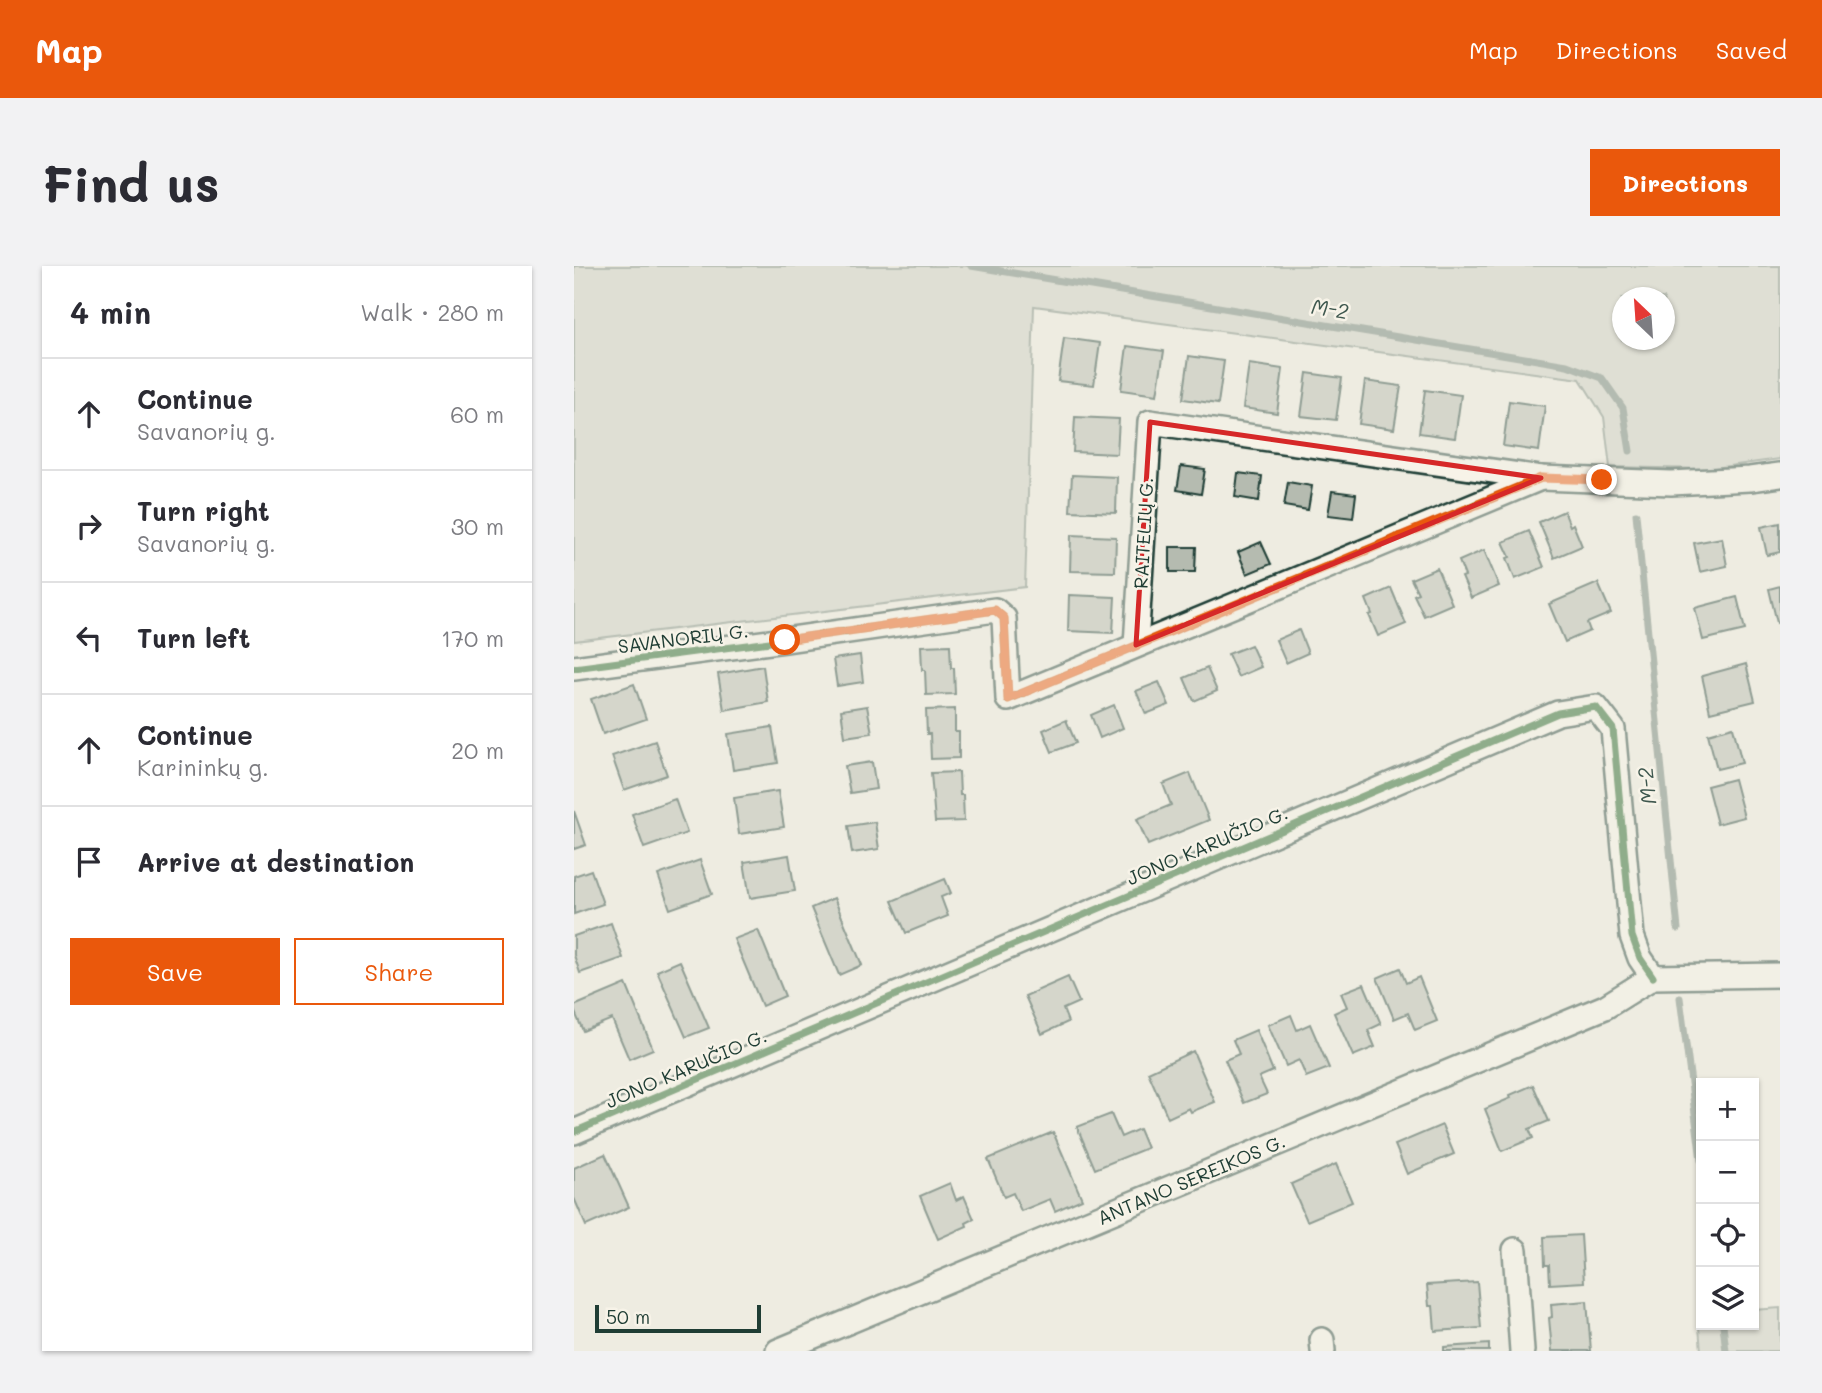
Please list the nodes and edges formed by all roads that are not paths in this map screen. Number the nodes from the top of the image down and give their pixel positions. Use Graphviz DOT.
graph roads {
  1 [pos="1780,475"];
  2 [pos="1541,478"];
  3 [pos="1136,645"];
  4 [pos="574,668"];
  5 [pos="1780,975"];
  6 [pos="1653,977"];
  7 [pos="574,1132"];
  8 [pos="1515,1250"];
  9 [pos="778,1351"];
  10 [pos="1522,1351"];
  1 -- 2 [label="street"];
  2 -- 3 [label="street"];
  2 -- 3 [label="street, RAITELIŲ G."];
  3 -- 4 [label="street, SAVANORIŲ G."];
  5 -- 6 [label="street"];
  6 -- 7 [label="street, JONO KARUČIO G."];
  6 -- 9 [label="street, ANTANO SEREIKOS G."];
  8 -- 10 [label="street"];
}
